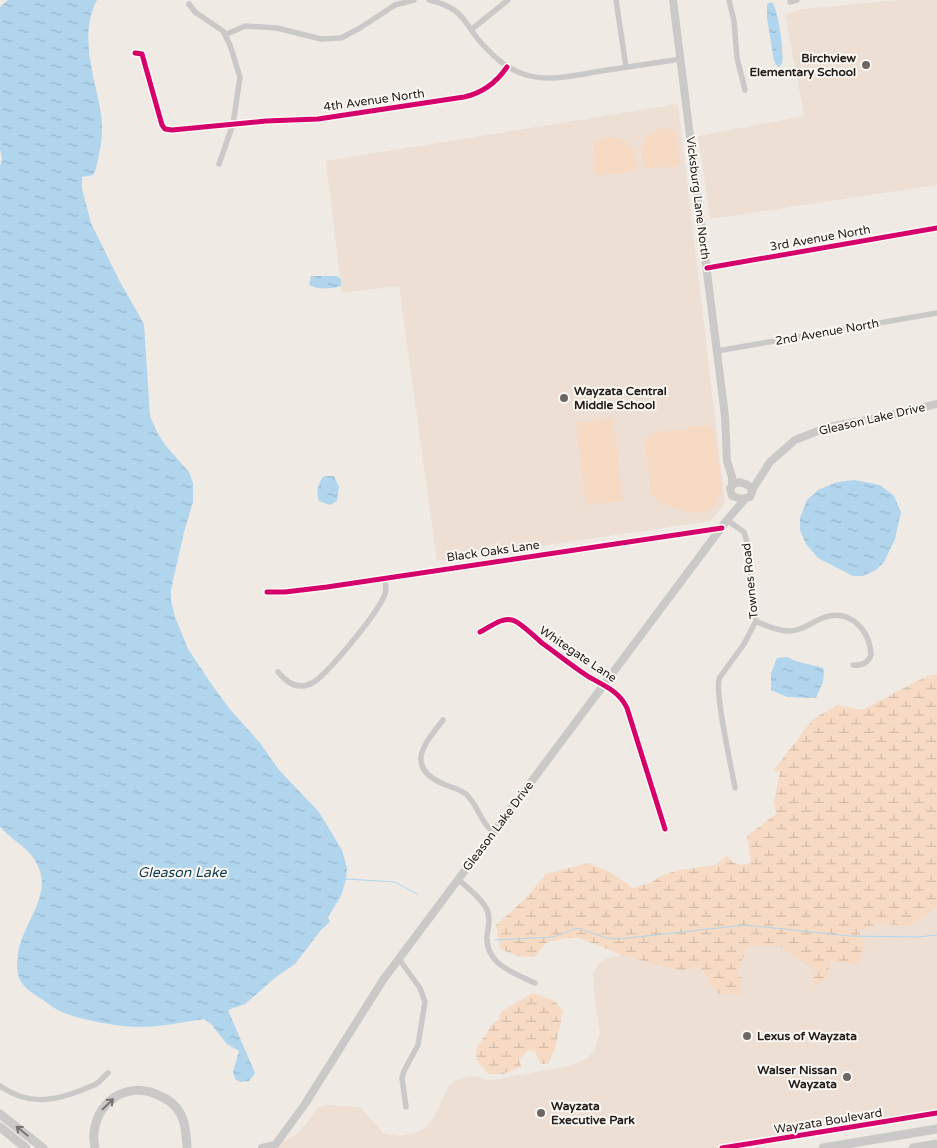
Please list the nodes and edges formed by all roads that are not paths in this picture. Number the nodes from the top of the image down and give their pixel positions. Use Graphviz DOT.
graph roads {
  1 [pos="414,0"];
  2 [pos="429,0"];
  3 [pos="508,0"];
  4 [pos="616,0"];
  5 [pos="674,0"];
  6 [pos="729,0"];
  7 [pos="189,4"];
  8 [pos="472,29"];
  9 [pos="225,35"];
  10 [pos="135,53"];
  11 [pos="681,59"];
  12 [pos="507,67"];
  13 [pos="626,67"];
  14 [pos="745,90"];
  15 [pos="233,124"];
  16 [pos="219,164"];
  17 [pos="937,228"];
  18 [pos="707,268"];
  19 [pos="937,313"];
  20 [pos="717,351"];
  21 [pos="937,404"];
  22 [pos="735,484"];
  23 [pos="750,487"];
  24 [pos="734,498"];
  25 [pos="745,499"];
  26 [pos="729,517"];
  27 [pos="722,528"];
  28 [pos="385,578"];
  29 [pos="267,592"];
  30 [pos="756,621"];
  31 [pos="480,632"];
  32 [pos="853,665"];
  33 [pos="278,672"];
  34 [pos="604,684"];
  35 [pos="443,720"];
  36 [pos="735,788"];
  37 [pos="665,829"];
  38 [pos="493,832"];
  39 [pos="458,879"];
  40 [pos="399,959"];
  41 [pos="536,983"];
  42 [pos="108,1072"];
  43 [pos="0,1086"];
  44 [pos="406,1106"];
  45 [pos="937,1113"];
  46 [pos="0,1114"];
  47 [pos="0,1127"];
  48 [pos="934,1129"];
  49 [pos="937,1144"];
  50 [pos="275,1147"];
  51 [pos="26,1148"];
  52 [pos="44,1148"];
  53 [pos="95,1148"];
  54 [pos="187,1148"];
  55 [pos="262,1148"];
  56 [pos="722,1148"];
  57 [pos="823,1148"];
  58 [pos="913,1148"];
  1 -- 9 [label="street"];
  2 -- 8 [label="street"];
  3 -- 8 [label="street"];
  4 -- 13 [label="street"];
  5 -- 11 [label="main road, Vicksburg Lane North"];
  6 -- 14 [label="street"];
  7 -- 9 [label="street"];
  8 -- 12 [label="street"];
  9 -- 15 [label="street"];
  10 -- 15 [label="street, 4th Avenue North"];
  11 -- 13 [label="street"];
  11 -- 18 [label="main road, Vicksburg Lane North"];
  12 -- 13 [label="street"];
  12 -- 15 [label="street, 4th Avenue North"];
  15 -- 16 [label="street"];
  17 -- 18 [label="street, 3rd Avenue North"];
  18 -- 20 [label="main road, Vicksburg Lane North"];
  19 -- 20 [label="street, 2nd Avenue North"];
  20 -- 22 [label="main road, Vicksburg Lane North"];
  21 -- 23 [label="main road, Gleason Lake Drive"];
  22 -- 23 [label="main road"];
  22 -- 24 [label="main road, Vicksburg Lane North"];
  23 -- 25 [label="main road, Gleason Lake Drive"];
  24 -- 25 [label="main road"];
  24 -- 26 [label="main road, Gleason Lake Drive"];
  25 -- 26 [label="main road, Gleason Lake Drive"];
  26 -- 27 [label="main road, Gleason Lake Drive"];
  26 -- 30 [label="street, Townes Road"];
  27 -- 28 [label="street, Black Oaks Lane"];
  27 -- 34 [label="main road, Gleason Lake Drive"];
  28 -- 29 [label="street, Black Oaks Lane"];
  28 -- 33 [label="street"];
  30 -- 32 [label="street"];
  30 -- 36 [label="street, Townes Road"];
  31 -- 34 [label="street, Whitegate Lane"];
  34 -- 37 [label="street, Whitegate Lane"];
  34 -- 38 [label="main road, Gleason Lake Drive"];
  35 -- 38 [label="street"];
  38 -- 39 [label="main road, Gleason Lake Drive"];
  39 -- 40 [label="main road, Gleason Lake Drive"];
  39 -- 41 [label="street"];
  40 -- 44 [label="street"];
  40 -- 50 [label="main road, Gleason Lake Drive"];
  42 -- 43 [label="street"];
  45 -- 56 [label="street, Wayzata Boulevard"];
  52 -- 46 [label="highway, one-way"];
  47 -- 51 [label="highway"];
  48 -- 57 [label="highway"];
  49 -- 58 [label="highway"];
  50 -- 55 [label="main road"];
  53 -- 54 [label="highway, one-way"];
}
